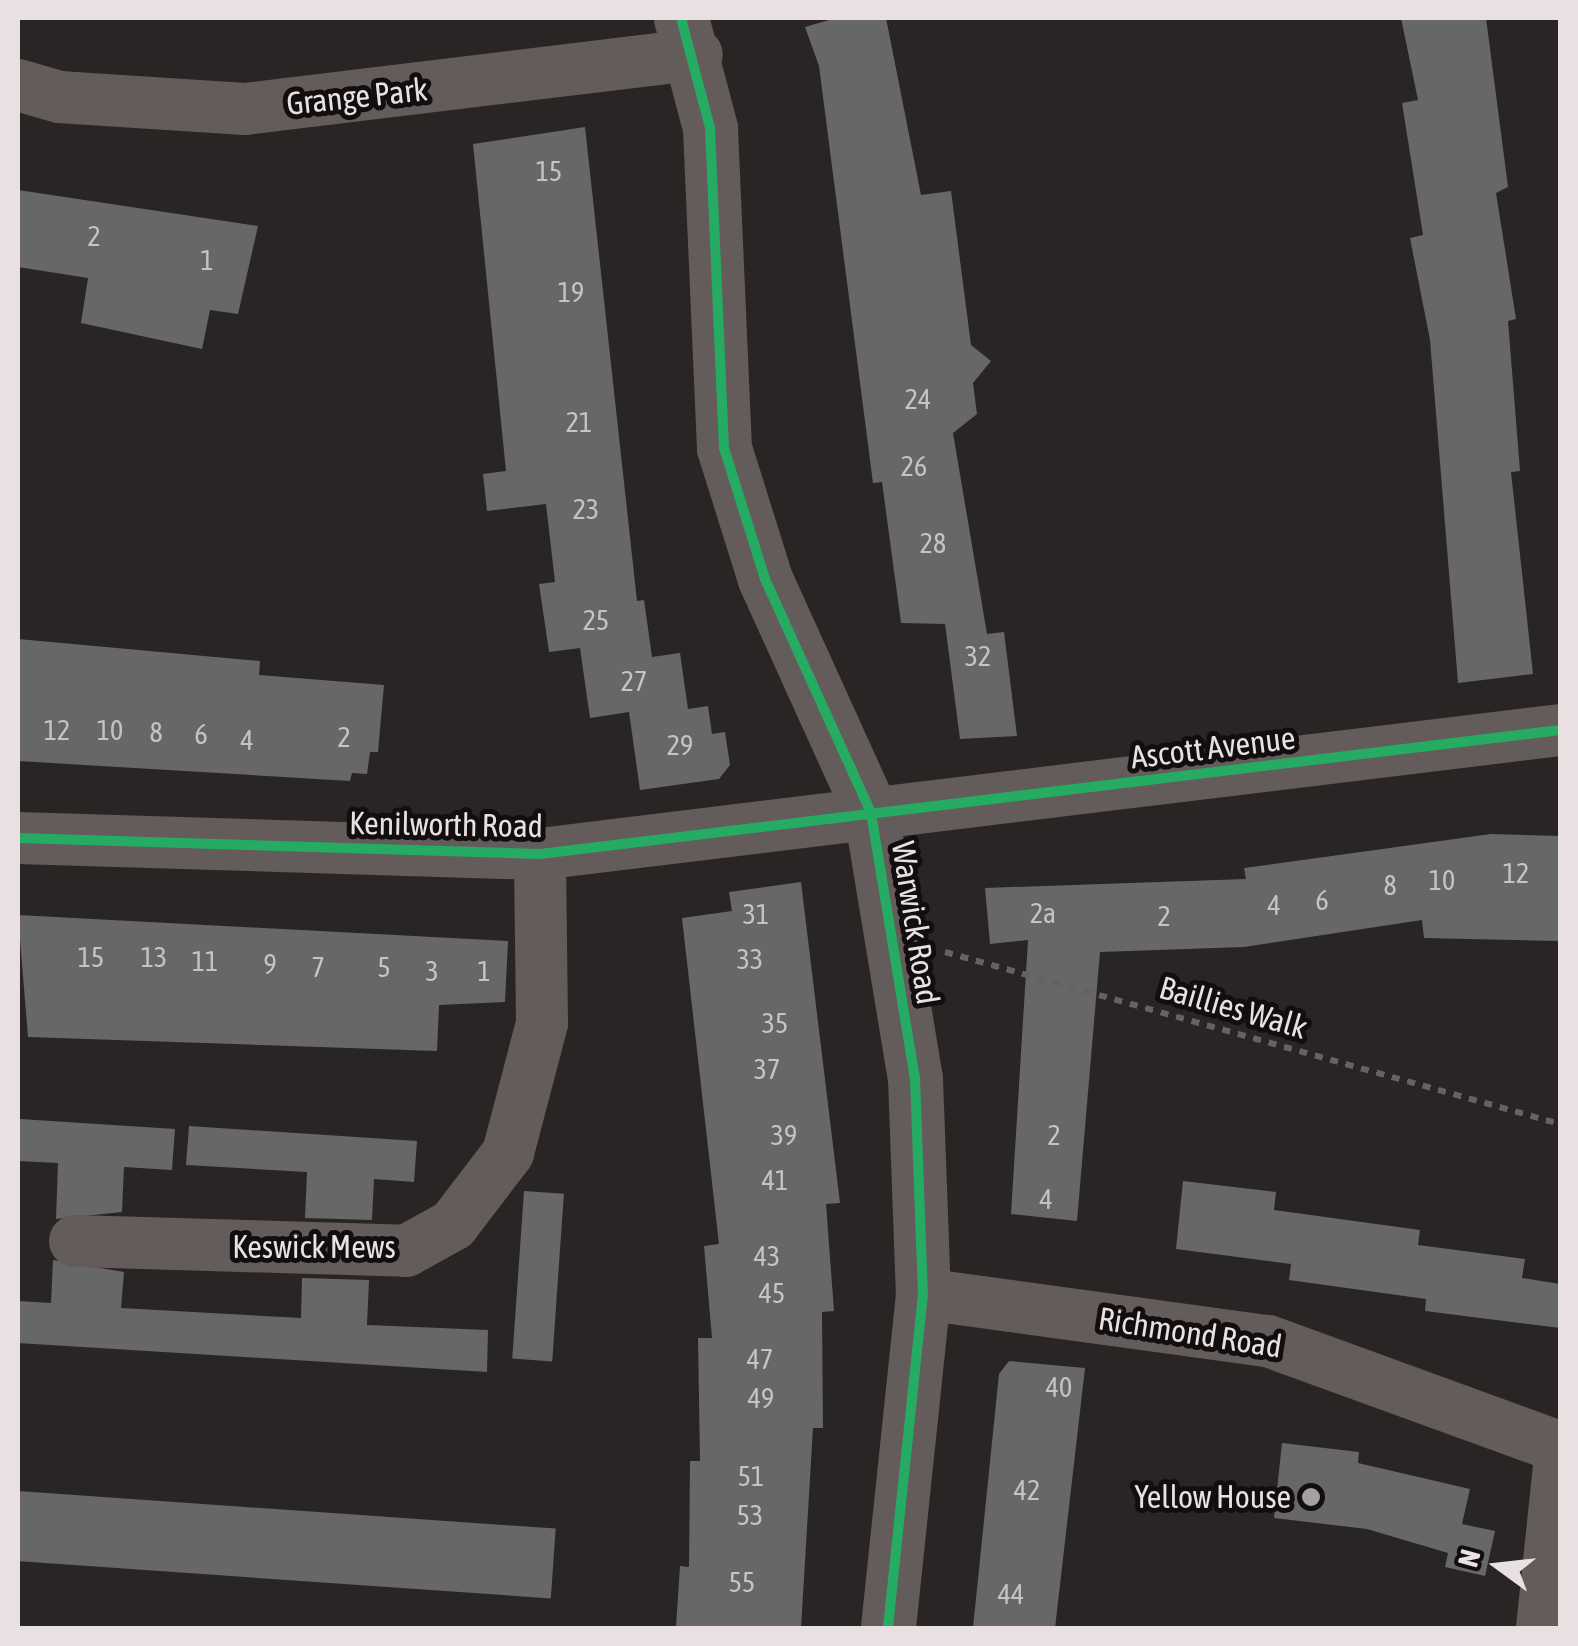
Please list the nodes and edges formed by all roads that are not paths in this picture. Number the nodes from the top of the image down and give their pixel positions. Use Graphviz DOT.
graph roads {
  1 [pos="689,36"];
  2 [pos="18,86"];
  3 [pos="1560,730"];
  4 [pos="871,813"];
  5 [pos="18,838"];
  6 [pos="540,854"];
  7 [pos="75,1241"];
  8 [pos="923,1294"];
  9 [pos="1560,1448"];
  10 [pos="1560,1456"];
  11 [pos="888,1628"];
  12 [pos="1542,1628"];
  1 -- 2 [label="street, Grange Park"];
  1 -- 4 [label="street, Warwick Road"];
  3 -- 4 [label="street, Ascott Avenue"];
  4 -- 6 [label="street, Kenilworth Road"];
  4 -- 8 [label="street, Warwick Road"];
  5 -- 6 [label="street, Kenilworth Road"];
  6 -- 7 [label="street, Keswick Mews"];
  8 -- 9 [label="street, Richmond Road"];
  8 -- 11 [label="street, Warwick Road"];
  10 -- 12 [label="street"];
}
